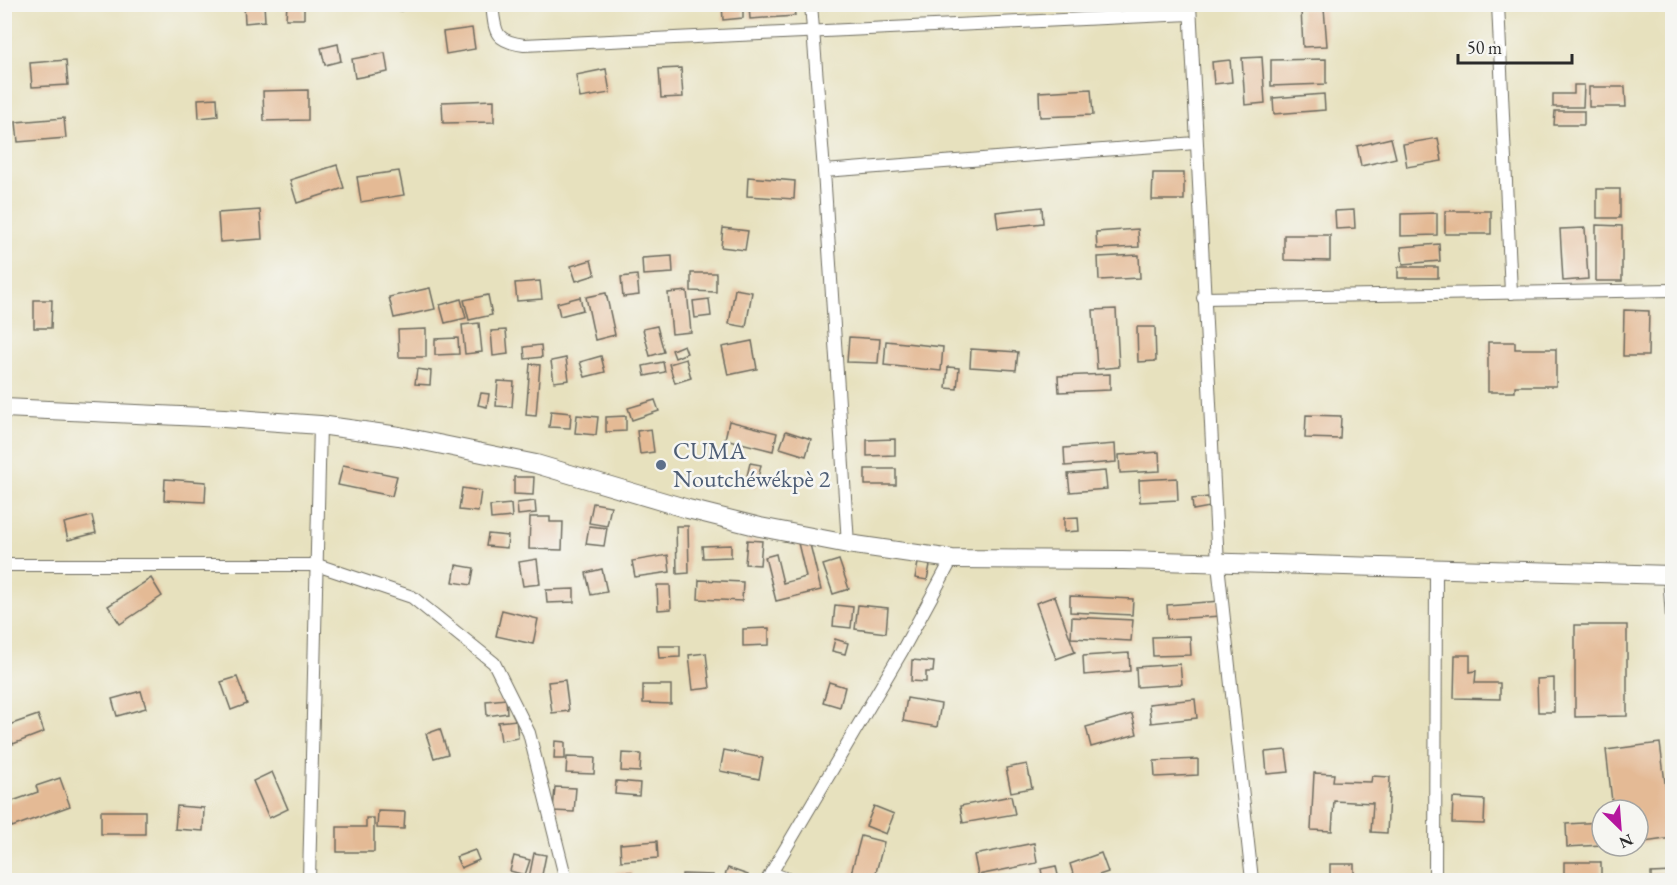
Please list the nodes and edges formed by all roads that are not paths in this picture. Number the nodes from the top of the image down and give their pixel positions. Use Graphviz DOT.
graph roads {
  1 [pos="492,4"];
  2 [pos="811,4"];
  3 [pos="1498,4"];
  4 [pos="1190,9"];
  5 [pos="812,31"];
  6 [pos="1196,142"];
  7 [pos="824,171"];
  8 [pos="1672,290"];
  9 [pos="1511,293"];
  10 [pos="1203,298"];
  11 [pos="4,408"];
  12 [pos="320,425"];
  13 [pos="848,544"];
  14 [pos="952,559"];
  15 [pos="1218,564"];
  16 [pos="4,565"];
  17 [pos="317,565"];
  18 [pos="1436,569"];
  19 [pos="1671,575"];
  20 [pos="1672,618"];
  21 [pos="769,877"];
  22 [pos="309,880"];
  23 [pos="566,880"];
  24 [pos="790,880"];
  25 [pos="1252,880"];
  26 [pos="1435,880"];
  1 -- 5 [label="street"];
  2 -- 5 [label="street"];
  3 -- 9 [label="street"];
  4 -- 5 [label="street"];
  4 -- 6 [label="street"];
  5 -- 7 [label="street"];
  6 -- 7 [label="street"];
  6 -- 10 [label="street"];
  7 -- 13 [label="street"];
  8 -- 9 [label="street"];
  9 -- 10 [label="street"];
  10 -- 15 [label="street"];
  11 -- 12 [label="main road"];
  12 -- 13 [label="main road"];
  12 -- 17 [label="street"];
  13 -- 14 [label="main road"];
  14 -- 15 [label="main road"];
  14 -- 21 [label="street"];
  15 -- 18 [label="main road"];
  15 -- 25 [label="street"];
  16 -- 17 [label="street"];
  17 -- 22 [label="street"];
  17 -- 23 [label="street"];
  18 -- 19 [label="main road"];
  18 -- 26 [label="street"];
  19 -- 20 [label="street"];
  21 -- 24 [label="street"];
}
